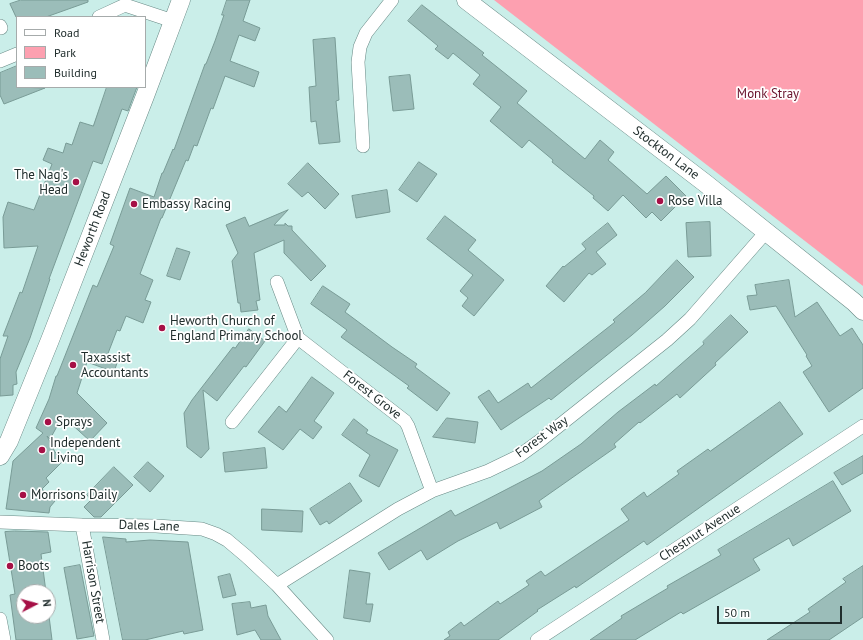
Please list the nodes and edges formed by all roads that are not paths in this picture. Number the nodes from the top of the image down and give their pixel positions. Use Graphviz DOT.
graph roads {
  1 [pos="181,0"];
  2 [pos="392,0"];
  3 [pos="466,0"];
  4 [pos="124,3"];
  5 [pos="101,16"];
  6 [pos="173,21"];
  7 [pos="16,54"];
  8 [pos="0,61"];
  9 [pos="363,146"];
  10 [pos="766,232"];
  11 [pos="277,282"];
  12 [pos="863,311"];
  13 [pos="298,338"];
  14 [pos="232,422"];
  15 [pos="863,426"];
  16 [pos="0,456"];
  17 [pos="432,491"];
  18 [pos="0,522"];
  19 [pos="82,525"];
  20 [pos="277,586"];
  21 [pos="0,619"];
  22 [pos="4,640"];
  23 [pos="103,640"];
  24 [pos="328,640"];
  25 [pos="537,640"];
  1 -- 6 [label="street, Heworth Road"];
  2 -- 9 [label="street"];
  3 -- 10 [label="street, Stockton Lane"];
  4 -- 5 [label="street"];
  4 -- 6 [label="street"];
  6 -- 16 [label="street, Heworth Road"];
  7 -- 8 [label="street"];
  10 -- 12 [label="street, Stockton Lane"];
  10 -- 17 [label="street, Forest Way"];
  11 -- 13 [label="street"];
  13 -- 14 [label="street"];
  13 -- 17 [label="street, Forest Grove"];
  15 -- 25 [label="street, Chestnut Avenue"];
  17 -- 20 [label="street, Forest Way"];
  18 -- 19 [label="street, Dales Lane"];
  19 -- 20 [label="street, Dales Lane"];
  19 -- 23 [label="street, Harrison Street"];
  20 -- 24 [label="street, Dales Lane"];
  21 -- 22 [label="street"];
}
